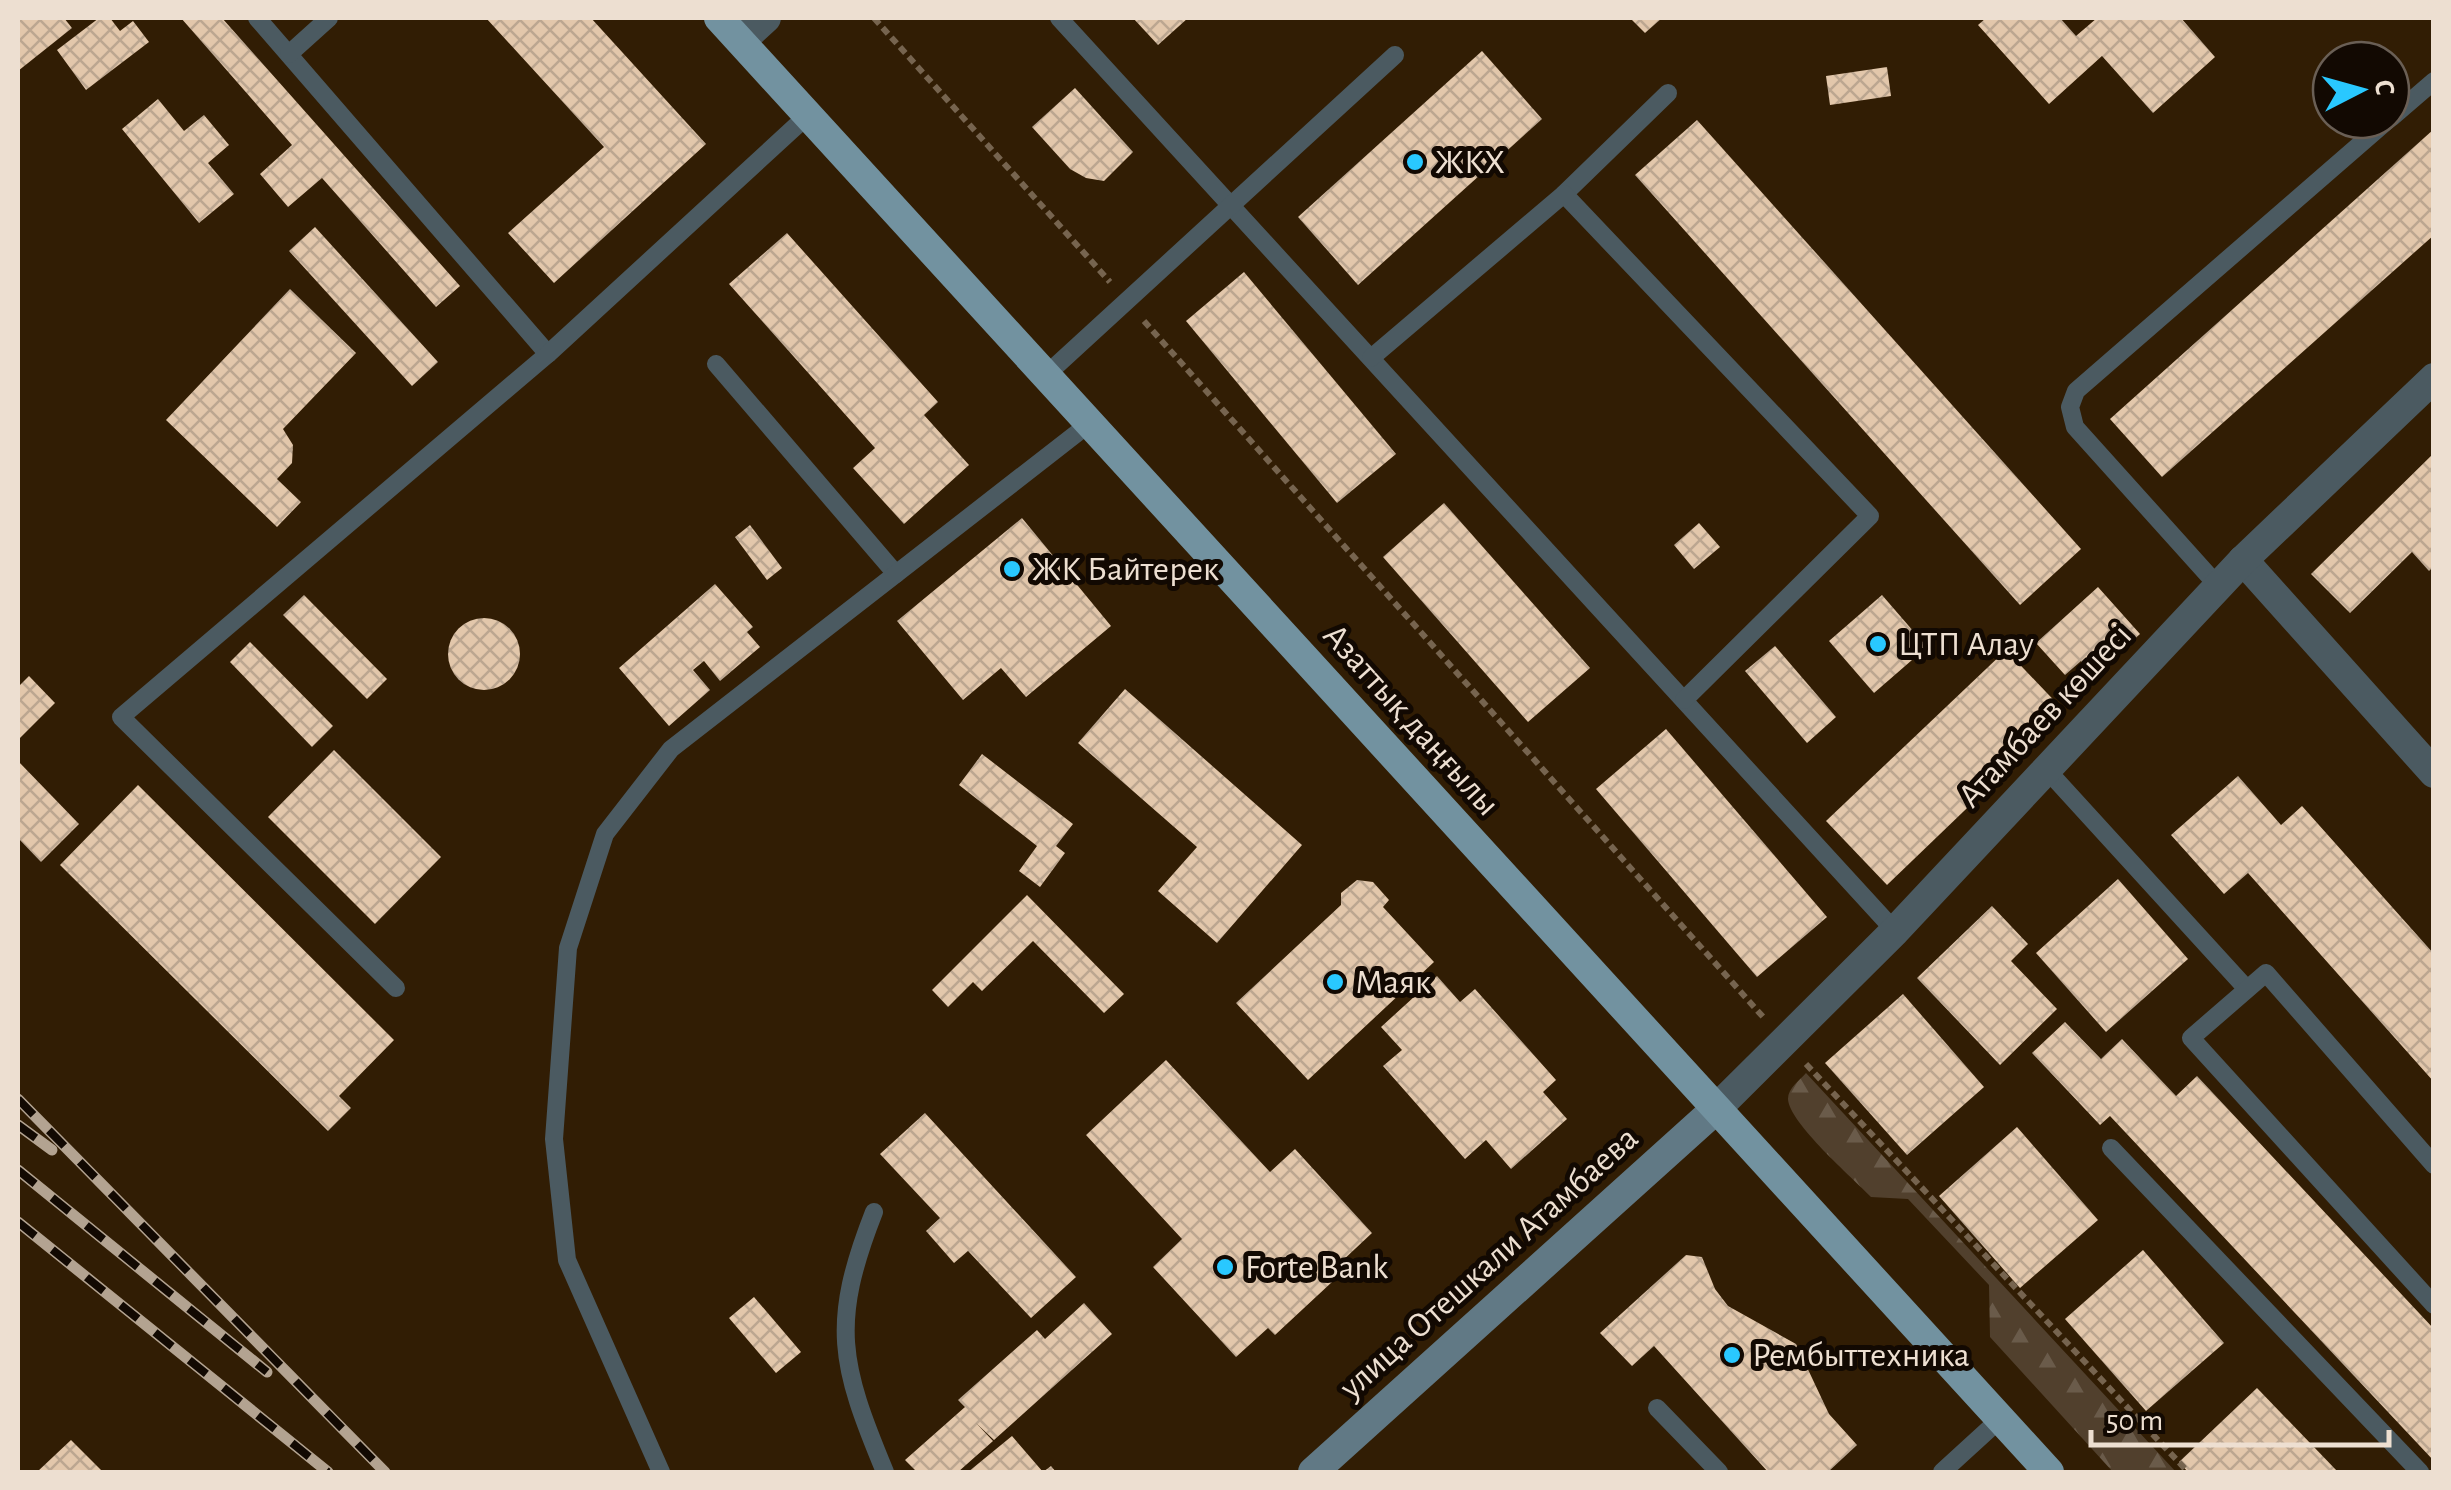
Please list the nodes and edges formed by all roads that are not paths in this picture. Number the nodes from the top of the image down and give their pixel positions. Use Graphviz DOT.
graph roads {
  1 [pos="257,18"];
  2 [pos="329,18"];
  3 [pos="719,18"];
  4 [pos="766,18"];
  5 [pos="1059,18"];
  6 [pos="741,41"];
  7 [pos="289,54"];
  8 [pos="1395,55"];
  9 [pos="2434,81"];
  10 [pos="1668,93"];
  11 [pos="2411,101"];
  12 [pos="808,116"];
  13 [pos="2366,140"];
  14 [pos="1564,194"];
  15 [pos="1231,205"];
  16 [pos="548,354"];
  17 [pos="1371,358"];
  18 [pos="716,364"];
  19 [pos="1046,376"];
  20 [pos="2434,378"];
  21 [pos="1090,423"];
  22 [pos="2243,560"];
  23 [pos="896,574"];
  24 [pos="2218,586"];
  25 [pos="1684,700"];
  26 [pos="2047,770"];
  27 [pos="2434,773"];
  28 [pos="1895,931"];
  29 [pos="396,988"];
  30 [pos="2246,988"];
  31 [pos="1716,1110"];
  32 [pos="2110,1148"];
  33 [pos="2434,1165"];
  34 [pos="874,1212"];
  35 [pos="2434,1306"];
  36 [pos="1657,1408"];
  37 [pos="2000,1418"];
  38 [pos="660,1472"];
  39 [pos="884,1472"];
  40 [pos="1313,1472"];
  41 [pos="1719,1472"];
  42 [pos="1942,1472"];
  43 [pos="2049,1472"];
  44 [pos="2420,1472"];
  1 -- 7 [label="lane"];
  2 -- 7 [label="lane"];
  3 -- 6 [label="main road, Азаттық даңғылы"];
  4 -- 6 [label="street"];
  5 -- 15 [label="lane"];
  6 -- 12 [label="main road, Азаттық даңғылы"];
  7 -- 16 [label="lane"];
  8 -- 15 [label="lane"];
  9 -- 11 [label="lane"];
  10 -- 14 [label="lane"];
  12 -- 16 [label="lane"];
  12 -- 19 [label="main road, Азаттық даңғылы"];
  13 -- 24 [label="lane"];
  14 -- 17 [label="lane"];
  14 -- 25 [label="lane"];
  15 -- 17 [label="lane"];
  15 -- 19 [label="lane"];
  16 -- 29 [label="lane"];
  17 -- 25 [label="lane"];
  18 -- 23 [label="lane"];
  19 -- 21 [label="main road, Азаттық даңғылы"];
  20 -- 22 [label="street, Атамбаев көшесі"];
  21 -- 23 [label="lane"];
  21 -- 31 [label="main road, Азаттық даңғылы"];
  22 -- 24 [label="street, Атамбаев көшесі"];
  22 -- 27 [label="street"];
  23 -- 38 [label="lane"];
  24 -- 26 [label="street, Атамбаев көшесі"];
  25 -- 28 [label="lane"];
  26 -- 28 [label="street, Атамбаев көшесі"];
  26 -- 30 [label="lane"];
  28 -- 31 [label="street, Атамбаев көшесі"];
  30 -- 33 [label="lane"];
  30 -- 35 [label="lane"];
  31 -- 37 [label="main road, Азаттық даңғылы"];
  31 -- 40 [label="street, улица Отешкали Атамбаева"];
  32 -- 44 [label="lane"];
  34 -- 39 [label="lane"];
  36 -- 41 [label="lane"];
  37 -- 42 [label="lane"];
  37 -- 43 [label="main road, Азаттық даңғылы"];
}
